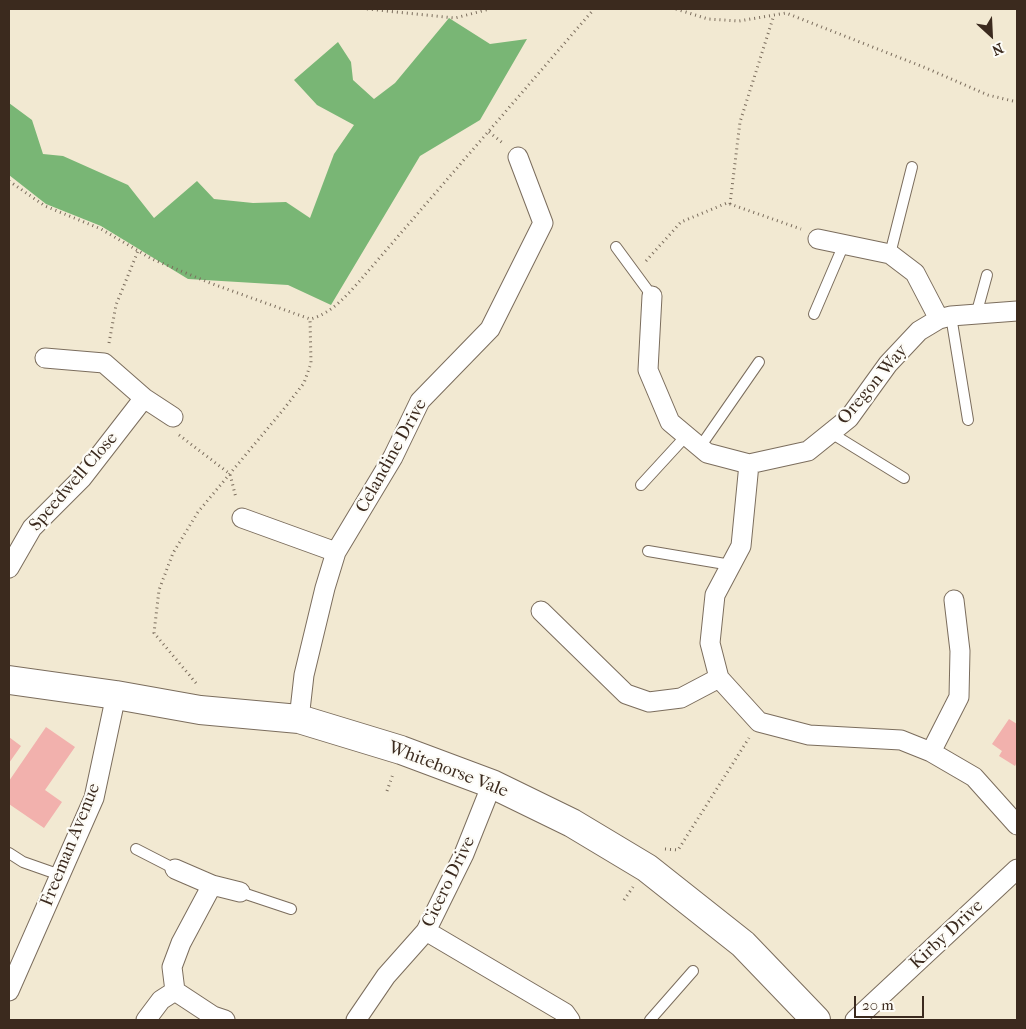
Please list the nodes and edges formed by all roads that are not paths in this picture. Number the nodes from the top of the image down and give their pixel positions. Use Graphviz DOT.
graph roads {
  1 [pos="518,156"];
  2 [pos="912,167"];
  3 [pos="818,239"];
  4 [pos="844,244"];
  5 [pos="616,247"];
  6 [pos="890,254"];
  7 [pos="987,275"];
  8 [pos="652,296"];
  9 [pos="1017,311"];
  10 [pos="814,314"];
  11 [pos="976,315"];
  12 [pos="945,317"];
  13 [pos="45,358"];
  14 [pos="759,362"];
  15 [pos="144,398"];
  16 [pos="173,416"];
  17 [pos="968,420"];
  18 [pos="831,433"];
  19 [pos="693,441"];
  20 [pos="749,464"];
  21 [pos="904,478"];
  22 [pos="641,484"];
  23 [pos="242,518"];
  24 [pos="648,551"];
  25 [pos="336,552"];
  26 [pos="731,565"];
  27 [pos="9,568"];
  28 [pos="954,600"];
  29 [pos="541,611"];
  30 [pos="719,678"];
  31 [pos="9,680"];
  32 [pos="116,695"];
  33 [pos="299,719"];
  34 [pos="931,752"];
  35 [pos="492,784"];
  36 [pos="1017,825"];
  37 [pos="136,849"];
  38 [pos="9,853"];
  39 [pos="175,869"];
  40 [pos="1017,869"];
  41 [pos="60,875"];
  42 [pos="212,885"];
  43 [pos="240,892"];
  44 [pos="291,909"];
  45 [pos="426,931"];
  46 [pos="693,971"];
  47 [pos="9,990"];
  48 [pos="175,991"];
  49 [pos="146,1020"];
  50 [pos="225,1020"];
  51 [pos="356,1020"];
  52 [pos="570,1020"];
  53 [pos="650,1020"];
  54 [pos="816,1020"];
  55 [pos="855,1020"];
  1 -- 25 [label="street, Celandine Drive"];
  2 -- 6 [label="lane"];
  3 -- 4 [label="street"];
  4 -- 6 [label="street"];
  4 -- 10 [label="lane"];
  5 -- 8 [label="lane"];
  6 -- 12 [label="street"];
  7 -- 11 [label="lane"];
  8 -- 19 [label="street"];
  9 -- 11 [label="street"];
  11 -- 12 [label="street"];
  12 -- 17 [label="lane"];
  12 -- 18 [label="street, Oregon Way"];
  13 -- 15 [label="street"];
  14 -- 19 [label="lane"];
  15 -- 16 [label="street"];
  15 -- 27 [label="street, Speedwell Close"];
  18 -- 20 [label="street, Oregon Way"];
  18 -- 21 [label="lane"];
  19 -- 20 [label="street"];
  19 -- 22 [label="lane"];
  20 -- 26 [label="street"];
  23 -- 25 [label="street"];
  24 -- 26 [label="lane"];
  25 -- 33 [label="street, Celandine Drive"];
  26 -- 30 [label="street"];
  28 -- 34 [label="street"];
  29 -- 30 [label="street"];
  30 -- 34 [label="street"];
  31 -- 32 [label="street, Whitehorse Vale"];
  32 -- 33 [label="street, Whitehorse Vale"];
  32 -- 41 [label="street, Freeman Avenue"];
  33 -- 35 [label="street, Whitehorse Vale"];
  34 -- 36 [label="street"];
  35 -- 45 [label="street, Cicero Drive"];
  35 -- 54 [label="street, Whitehorse Vale"];
  37 -- 39 [label="lane"];
  38 -- 41 [label="lane"];
  39 -- 42 [label="street"];
  40 -- 55 [label="street, Kirby Drive"];
  41 -- 47 [label="street, Freeman Avenue"];
  42 -- 43 [label="street"];
  42 -- 48 [label="street"];
  43 -- 44 [label="lane"];
  45 -- 51 [label="street, Cicero Drive"];
  45 -- 52 [label="street"];
  46 -- 53 [label="lane"];
  48 -- 49 [label="street"];
  48 -- 50 [label="street"];
}
